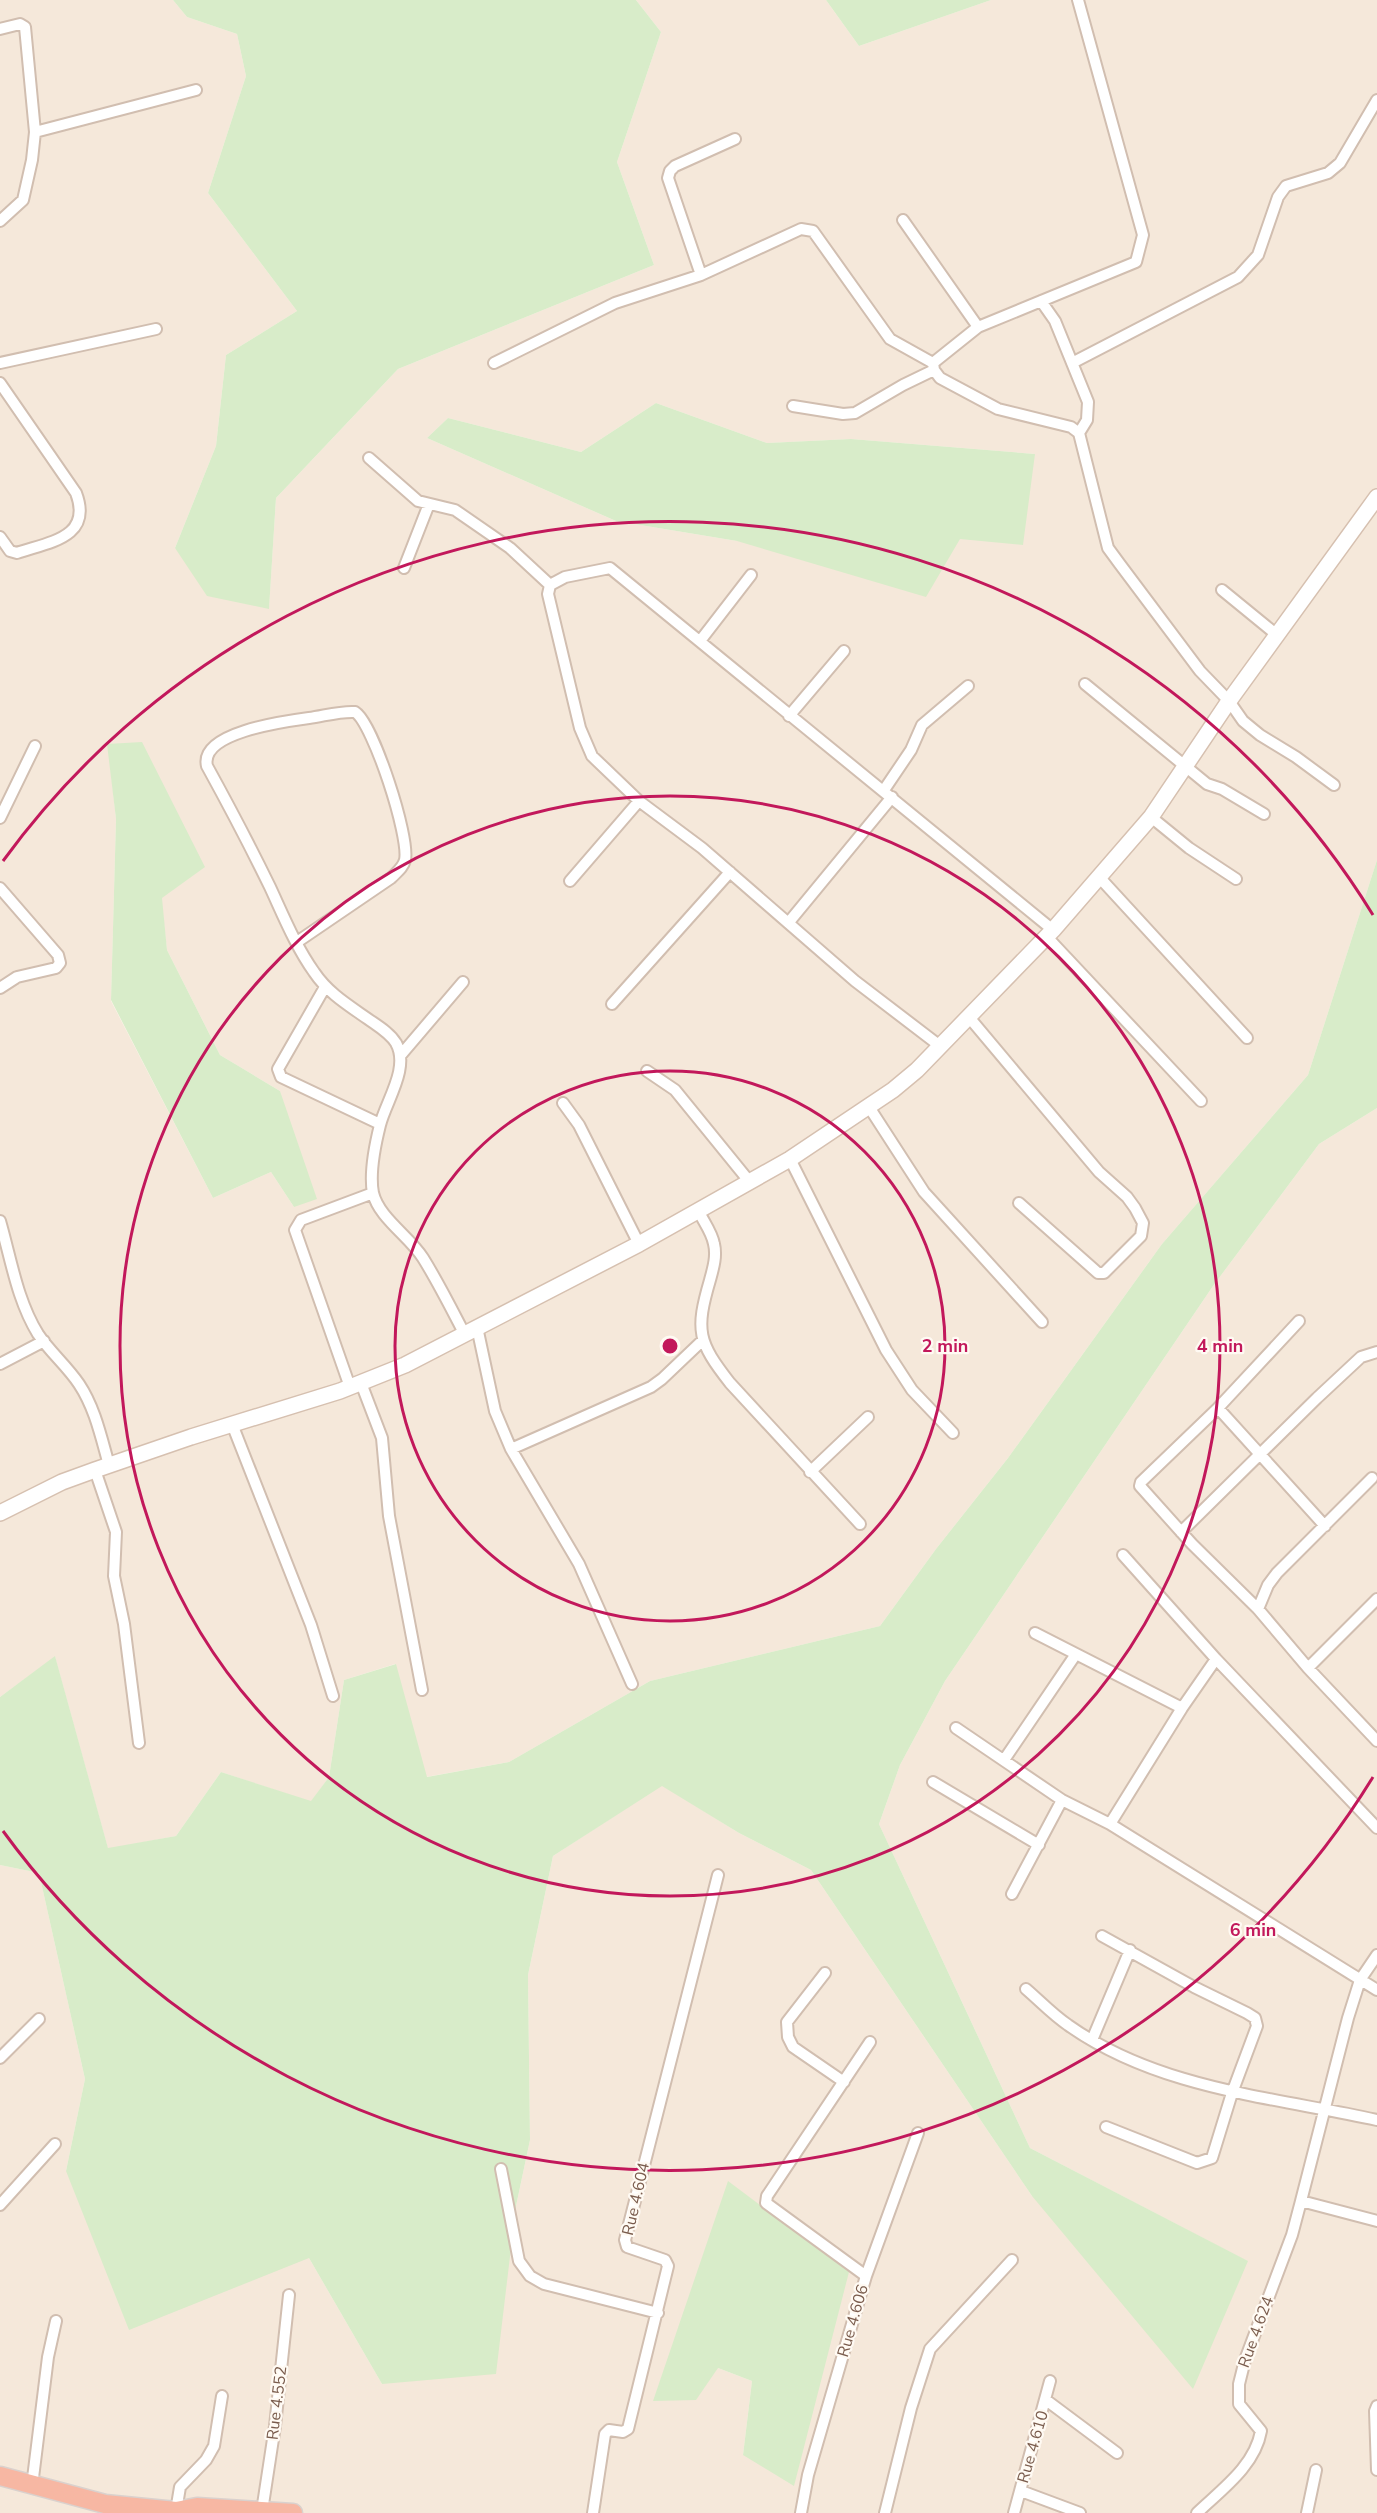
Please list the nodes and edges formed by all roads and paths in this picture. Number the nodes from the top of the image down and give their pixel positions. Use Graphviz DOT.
graph roads {
  1 [pos="1078,0"];
  2 [pos="0,29"];
  3 [pos="196,90"];
  4 [pos="1377,99"];
  5 [pos="35,132"];
  6 [pos="735,139"];
  7 [pos="903,220"];
  8 [pos="0,221"];
  9 [pos="701,275"];
  10 [pos="1041,301"];
  11 [pos="978,327"];
  12 [pos="156,329"];
  13 [pos="0,363"];
  14 [pos="495,363"];
  15 [pos="1072,363"];
  16 [pos="934,367"];
  17 [pos="0,383"];
  18 [pos="793,406"];
  19 [pos="1079,433"];
  20 [pos="369,458"];
  21 [pos="429,504"];
  22 [pos="1375,505"];
  23 [pos="0,537"];
  24 [pos="404,568"];
  25 [pos="751,575"];
  26 [pos="550,585"];
  27 [pos="1222,590"];
  28 [pos="1277,635"];
  29 [pos="700,641"];
  30 [pos="844,651"];
  31 [pos="1085,684"];
  32 [pos="968,687"];
  33 [pos="1229,701"];
  34 [pos="789,716"];
  35 [pos="35,746"];
  36 [pos="1185,764"];
  37 [pos="1334,785"];
  38 [pos="888,794"];
  39 [pos="639,801"];
  40 [pos="1264,814"];
  41 [pos="1151,817"];
  42 [pos="0,818"];
  43 [pos="730,872"];
  44 [pos="1100,878"];
  45 [pos="1236,879"];
  46 [pos="570,881"];
  47 [pos="0,888"];
  48 [pos="789,922"];
  49 [pos="1050,933"];
  50 [pos="297,942"];
  51 [pos="463,982"];
  52 [pos="325,987"];
  53 [pos="0,988"];
  54 [pos="612,1004"];
  55 [pos="968,1016"];
  56 [pos="1247,1038"];
  57 [pos="940,1046"];
  58 [pos="400,1056"];
  59 [pos="646,1071"];
  60 [pos="1201,1101"];
  61 [pos="563,1103"];
  62 [pos="869,1107"];
  63 [pos="380,1124"];
  64 [pos="790,1159"];
  65 [pos="748,1181"];
  66 [pos="373,1193"];
  67 [pos="1019,1203"];
  68 [pos="698,1210"];
  69 [pos="0,1221"];
  70 [pos="639,1244"];
  71 [pos="1299,1321"];
  72 [pos="1042,1322"];
  73 [pos="471,1330"];
  74 [pos="703,1340"];
  75 [pos="44,1341"];
  76 [pos="1377,1352"];
  77 [pos="0,1364"];
  78 [pos="356,1385"];
  79 [pos="1218,1408"];
  80 [pos="868,1417"];
  81 [pos="232,1424"];
  82 [pos="953,1433"];
  83 [pos="511,1449"];
  84 [pos="1259,1455"];
  85 [pos="102,1468"];
  86 [pos="810,1472"];
  87 [pos="1372,1478"];
  88 [pos="0,1513"];
  89 [pos="860,1524"];
  90 [pos="1324,1526"];
  91 [pos="1181,1532"];
  92 [pos="1123,1555"];
  93 [pos="1377,1599"];
  94 [pos="1258,1609"];
  95 [pos="1035,1634"];
  96 [pos="1076,1654"];
  97 [pos="1216,1659"];
  98 [pos="1308,1668"];
  99 [pos="632,1684"];
  100 [pos="422,1690"];
  101 [pos="333,1696"];
  102 [pos="1182,1708"];
  103 [pos="956,1728"];
  104 [pos="1377,1741"];
  105 [pos="139,1743"];
  106 [pos="1004,1760"];
  107 [pos="933,1782"];
  108 [pos="1062,1800"];
  109 [pos="1110,1824"];
  110 [pos="1377,1828"];
  111 [pos="1039,1845"];
  112 [pos="718,1875"];
  113 [pos="1012,1894"];
  114 [pos="1102,1936"];
  115 [pos="1130,1950"];
  116 [pos="1377,1955"];
  117 [pos="825,1973"];
  118 [pos="1360,1980"];
  119 [pos="1026,1989"];
  120 [pos="1377,1990"];
  121 [pos="39,2019"];
  122 [pos="1092,2040"];
  123 [pos="870,2042"];
  124 [pos="0,2058"];
  125 [pos="844,2082"];
  126 [pos="1232,2093"];
  127 [pos="1324,2108"];
  128 [pos="1377,2120"];
  129 [pos="1106,2127"];
  130 [pos="918,2133"];
  131 [pos="55,2144"];
  132 [pos="501,2169"];
  133 [pos="1301,2201"];
  134 [pos="0,2205"];
  135 [pos="1377,2222"];
  136 [pos="1012,2260"];
  137 [pos="866,2276"];
  138 [pos="289,2295"];
  139 [pos="658,2313"];
  140 [pos="56,2321"];
  141 [pos="1050,2381"];
  142 [pos="222,2396"];
  143 [pos="1046,2400"];
  144 [pos="1376,2408"];
  145 [pos="1117,2453"];
  146 [pos="1316,2470"];
  147 [pos="1377,2470"];
  148 [pos="0,2476"];
  149 [pos="32,2486"];
  150 [pos="1021,2491"];
  151 [pos="102,2509"];
  152 [pos="196,2510"];
  153 [pos="176,2511"];
  154 [pos="262,2511"];
  155 [pos="293,2513"];
  156 [pos="593,2513"];
  157 [pos="801,2513"];
  158 [pos="885,2513"];
  159 [pos="1014,2513"];
  160 [pos="1080,2513"];
  161 [pos="1197,2513"];
  162 [pos="1307,2513"];
  1 -- 10 [label="street"];
  2 -- 5 [label="street"];
  3 -- 5 [label="street"];
  4 -- 15 [label="street"];
  5 -- 8 [label="street"];
  6 -- 9 [label="street"];
  7 -- 11 [label="street"];
  9 -- 14 [label="street"];
  9 -- 16 [label="street"];
  10 -- 11 [label="street"];
  10 -- 15 [label="street"];
  11 -- 16 [label="street"];
  12 -- 13 [label="street"];
  15 -- 19 [label="street"];
  16 -- 18 [label="street"];
  16 -- 19 [label="street"];
  17 -- 23 [label="street"];
  19 -- 33 [label="street"];
  20 -- 21 [label="street"];
  21 -- 24 [label="street"];
  21 -- 26 [label="street"];
  22 -- 28 [label="street"];
  25 -- 29 [label="street"];
  26 -- 29 [label="street"];
  26 -- 39 [label="street"];
  27 -- 28 [label="street"];
  28 -- 33 [label="street"];
  29 -- 34 [label="street"];
  30 -- 34 [label="street"];
  31 -- 36 [label="street"];
  32 -- 38 [label="street"];
  33 -- 36 [label="street"];
  33 -- 37 [label="street"];
  34 -- 38 [label="street"];
  35 -- 42 [label="street"];
  36 -- 40 [label="street"];
  36 -- 41 [label="street"];
  38 -- 48 [label="street"];
  38 -- 49 [label="street"];
  39 -- 43 [label="street"];
  39 -- 46 [label="street"];
  41 -- 44 [label="street"];
  41 -- 45 [label="street"];
  43 -- 48 [label="street"];
  43 -- 54 [label="street"];
  44 -- 49 [label="street"];
  44 -- 56 [label="street"];
  47 -- 53 [label="street"];
  48 -- 57 [label="street"];
  49 -- 55 [label="street"];
  49 -- 60 [label="street"];
  50 -- 50 [label="street"];
  50 -- 52 [label="street"];
  51 -- 58 [label="street"];
  52 -- 58 [label="street"];
  52 -- 63 [label="street"];
  55 -- 57 [label="street"];
  55 -- 67 [label="street"];
  57 -- 62 [label="street"];
  58 -- 63 [label="street"];
  59 -- 65 [label="street"];
  61 -- 70 [label="street"];
  62 -- 64 [label="street"];
  62 -- 72 [label="street"];
  63 -- 66 [label="street"];
  64 -- 65 [label="street"];
  64 -- 82 [label="street"];
  65 -- 68 [label="street"];
  66 -- 73 [label="street"];
  66 -- 78 [label="street"];
  68 -- 70 [label="street"];
  68 -- 74 [label="street"];
  69 -- 75 [label="street"];
  70 -- 73 [label="street"];
  71 -- 79 [label="street"];
  73 -- 78 [label="street"];
  73 -- 83 [label="street"];
  74 -- 83 [label="street"];
  74 -- 86 [label="street"];
  75 -- 77 [label="street"];
  75 -- 85 [label="street"];
  76 -- 84 [label="street"];
  78 -- 81 [label="street"];
  78 -- 100 [label="street"];
  79 -- 84 [label="street"];
  79 -- 91 [label="street"];
  80 -- 86 [label="street"];
  81 -- 85 [label="street"];
  81 -- 101 [label="street"];
  83 -- 99 [label="street"];
  84 -- 90 [label="street"];
  84 -- 91 [label="street"];
  85 -- 88 [label="street"];
  85 -- 105 [label="street"];
  86 -- 89 [label="street"];
  87 -- 90 [label="street"];
  90 -- 94 [label="street"];
  91 -- 94 [label="street"];
  92 -- 97 [label="street"];
  93 -- 98 [label="street"];
  94 -- 98 [label="street"];
  95 -- 96 [label="street"];
  96 -- 102 [label="street"];
  96 -- 106 [label="street"];
  97 -- 102 [label="street"];
  97 -- 110 [label="street"];
  98 -- 104 [label="street"];
  102 -- 109 [label="street"];
  103 -- 106 [label="street"];
  106 -- 108 [label="street"];
  107 -- 111 [label="street"];
  108 -- 109 [label="street"];
  108 -- 111 [label="street"];
  109 -- 118 [label="street"];
  111 -- 113 [label="street"];
  112 -- 139 [label="street, Rue 4.604"];
  114 -- 115 [label="street"];
  115 -- 122 [label="street"];
  115 -- 126 [label="street"];
  116 -- 118 [label="street, Rue 4.624"];
  117 -- 125 [label="street"];
  118 -- 120 [label="street"];
  118 -- 127 [label="street, Rue 4.624"];
  119 -- 122 [label="street"];
  121 -- 124 [label="street"];
  122 -- 126 [label="street"];
  123 -- 125 [label="street"];
  125 -- 137 [label="street"];
  126 -- 127 [label="street"];
  126 -- 129 [label="street"];
  127 -- 128 [label="street"];
  127 -- 133 [label="street, Rue 4.624"];
  130 -- 137 [label="street, Rue 4.606"];
  131 -- 134 [label="street"];
  132 -- 139 [label="street"];
  133 -- 135 [label="street"];
  133 -- 161 [label="street, Rue 4.624"];
  136 -- 158 [label="street"];
  137 -- 157 [label="street, Rue 4.606"];
  138 -- 154 [label="street, Rue 4.552"];
  139 -- 156 [label="street, Rue 4.604"];
  140 -- 149 [label="street"];
  141 -- 143 [label="street, Rue 4.610"];
  142 -- 153 [label="street"];
  143 -- 145 [label="street"];
  143 -- 150 [label="street, Rue 4.610"];
  144 -- 147 [label="street"];
  146 -- 162 [label="street"];
  148 -- 149 [label="highway"];
  149 -- 151 [label="highway"];
  150 -- 159 [label="street, Rue 4.610"];
  150 -- 160 [label="street"];
  151 -- 153 [label="highway"];
  152 -- 153 [label="highway"];
  152 -- 154 [label="highway"];
  154 -- 155 [label="highway"];
}
